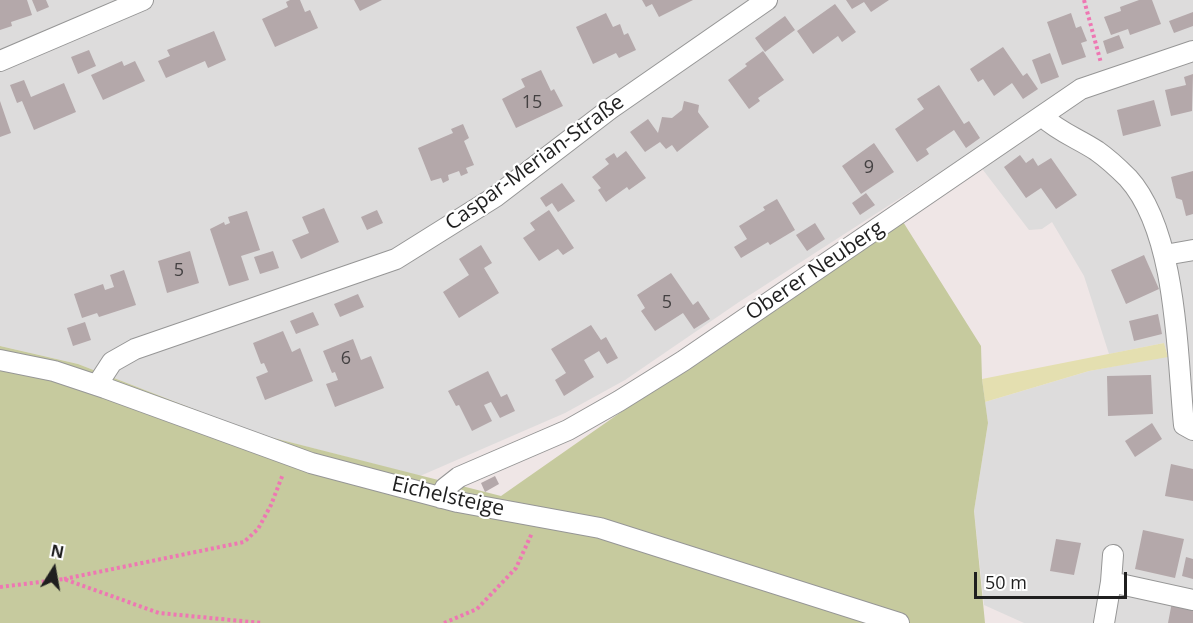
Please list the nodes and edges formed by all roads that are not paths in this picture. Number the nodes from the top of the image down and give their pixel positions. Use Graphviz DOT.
graph roads {
  1 [pos="143,0"];
  2 [pos="767,0"];
  3 [pos="1193,51"];
  4 [pos="0,61"];
  5 [pos="1043,117"];
  6 [pos="1193,250"];
  7 [pos="1165,255"];
  8 [pos="0,360"];
  9 [pos="97,385"];
  10 [pos="1193,430"];
  11 [pos="441,498"];
  12 [pos="1113,555"];
  13 [pos="1111,582"];
  14 [pos="1193,600"];
  15 [pos="899,623"];
  16 [pos="1104,623"];
  1 -- 4 [label="street"];
  2 -- 9 [label="street, Caspar-Merian-Straße"];
  3 -- 5 [label="street, Oberer Neuberg"];
  5 -- 7 [label="street"];
  5 -- 11 [label="street, Oberer Neuberg"];
  6 -- 7 [label="street"];
  7 -- 10 [label="street"];
  8 -- 9 [label="street, Eichelsteige"];
  9 -- 11 [label="street, Eichelsteige"];
  11 -- 15 [label="street, Eichelsteige"];
  12 -- 13 [label="street"];
  13 -- 14 [label="street"];
  13 -- 16 [label="street"];
}
